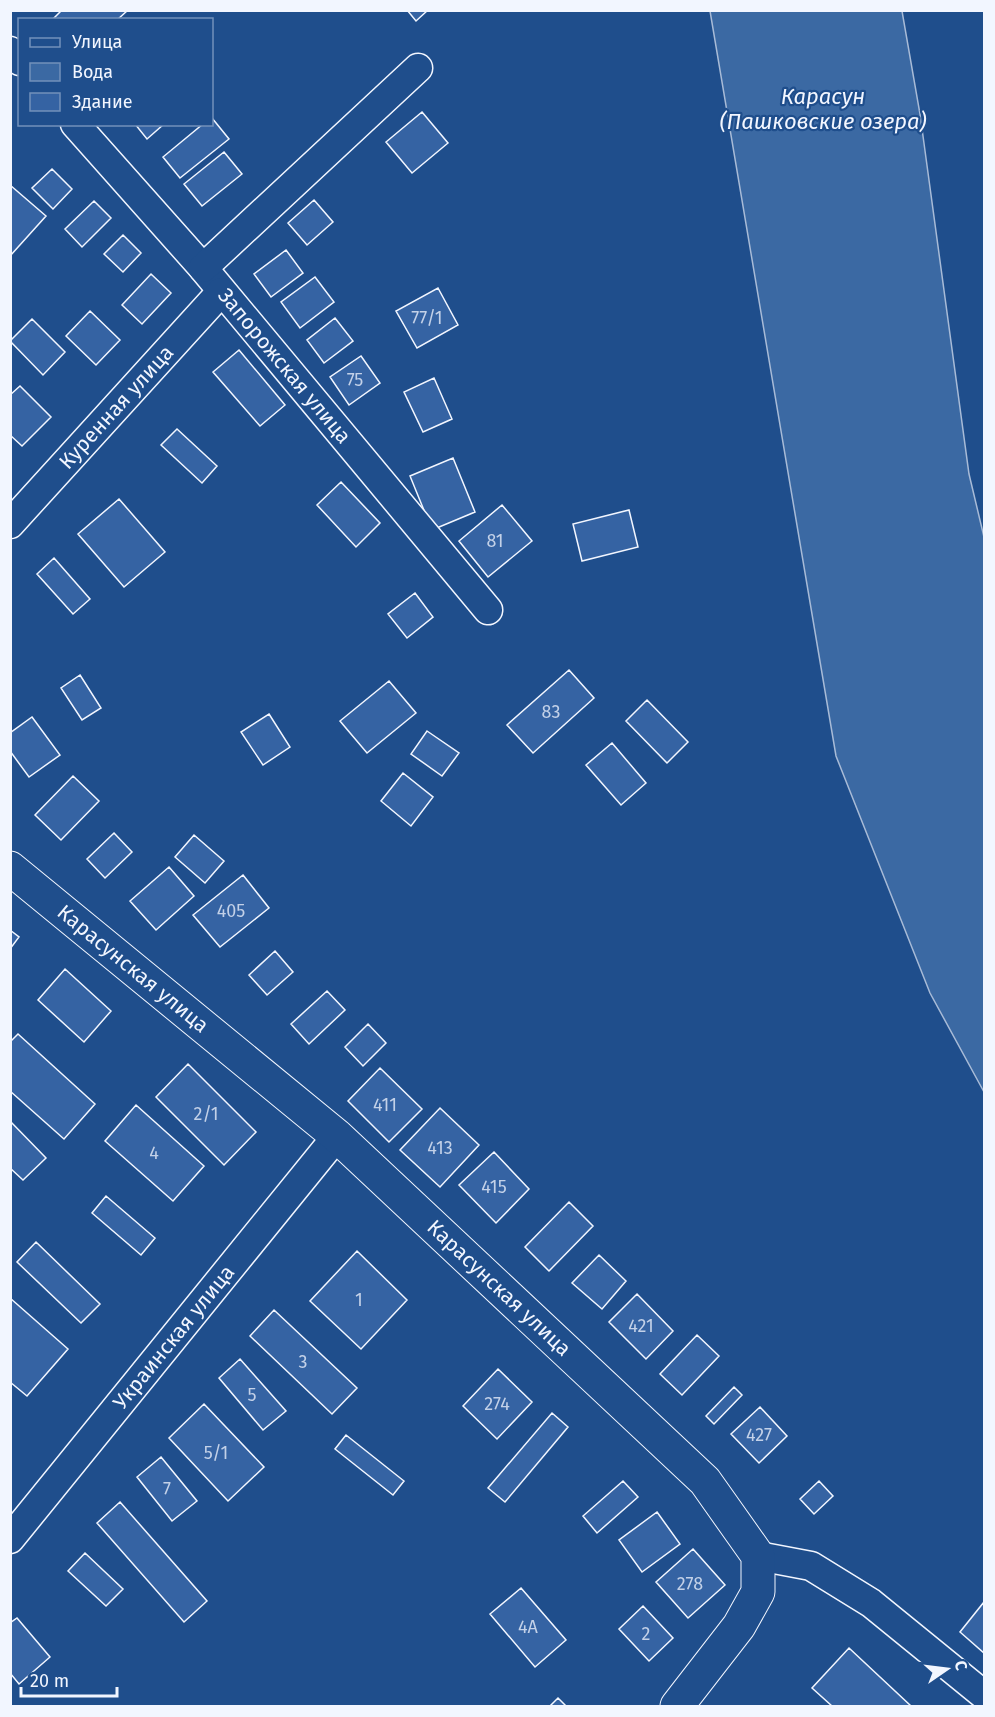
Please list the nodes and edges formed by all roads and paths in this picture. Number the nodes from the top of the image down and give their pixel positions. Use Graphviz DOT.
graph roads {
  1 [pos="418,68"];
  2 [pos="77,126"];
  3 [pos="203,268"];
  4 [pos="221,292"];
  5 [pos="10,524"];
  6 [pos="488,610"];
  7 [pos="10,868"];
  8 [pos="337,1136"];
  9 [pos="10,1539"];
  10 [pos="758,1556"];
  11 [pos="984,1695"];
  12 [pos="677,1707"];
  1 -- 3 [label="street"];
  2 -- 3 [label="street, Запорожская улица"];
  3 -- 4 [label="street, Запорожская улица"];
  4 -- 5 [label="street, Куренная улица"];
  4 -- 6 [label="street, Запорожская улица"];
  7 -- 8 [label="street, Карасунская улица"];
  8 -- 9 [label="street, Украинская улица"];
  8 -- 10 [label="street, Карасунская улица"];
  10 -- 11 [label="street"];
  10 -- 12 [label="street"];
}
